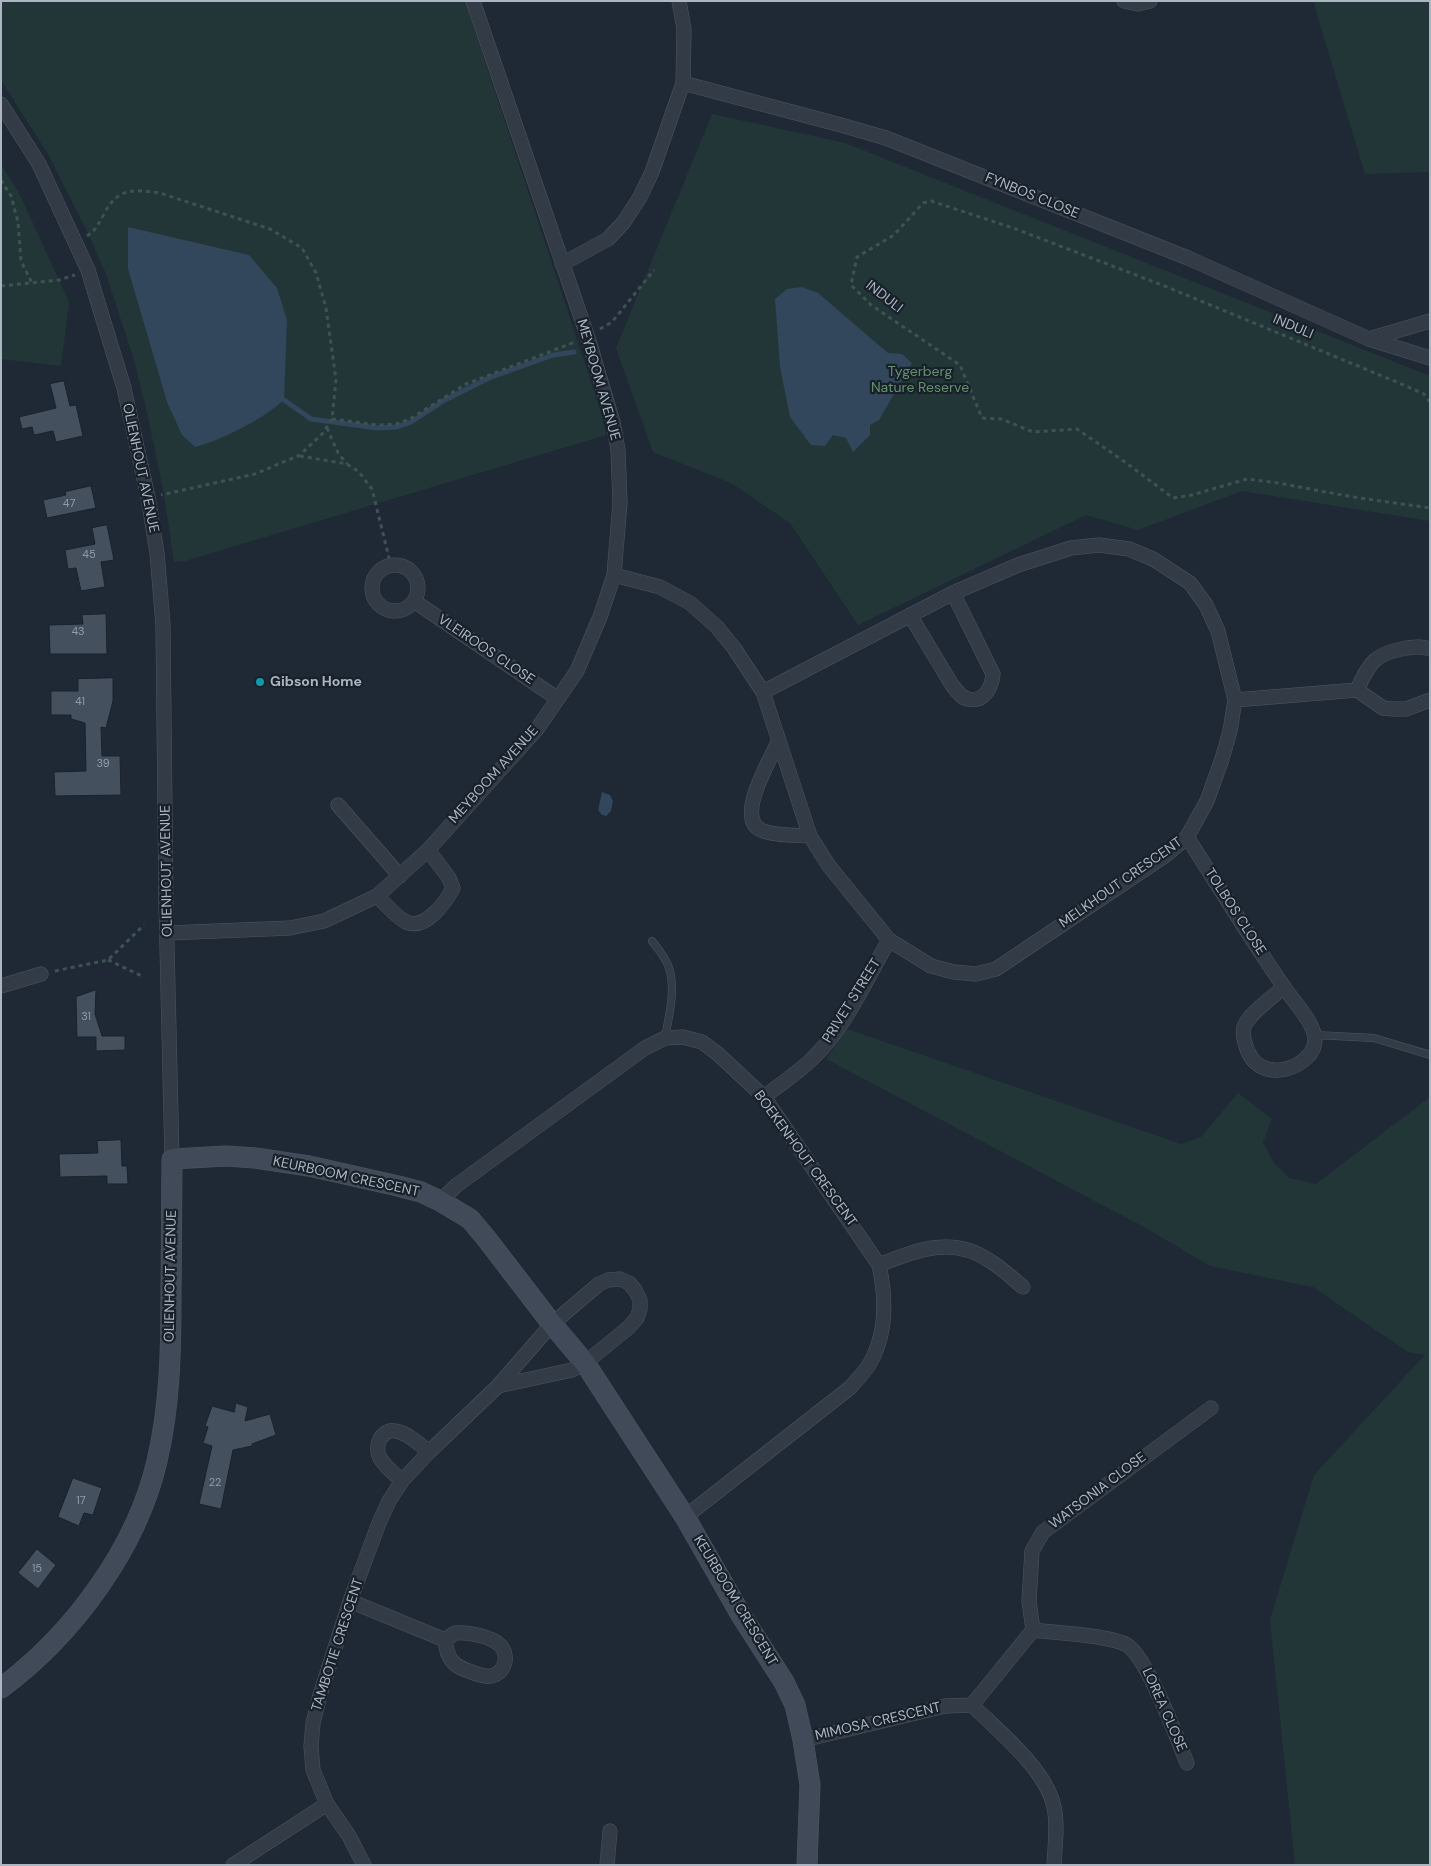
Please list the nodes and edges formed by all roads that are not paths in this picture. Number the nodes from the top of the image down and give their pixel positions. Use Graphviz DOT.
graph roads {
  1 [pos="473,1"];
  2 [pos="679,1"];
  3 [pos="1124,1"];
  4 [pos="1150,1"];
  5 [pos="683,83"];
  6 [pos="1,104"];
  7 [pos="562,264"];
  8 [pos="1430,321"];
  9 [pos="1369,339"];
  10 [pos="1430,358"];
  11 [pos="614,575"];
  12 [pos="953,592"];
  13 [pos="414,602"];
  14 [pos="910,615"];
  15 [pos="1430,649"];
  16 [pos="1357,690"];
  17 [pos="763,692"];
  18 [pos="558,699"];
  19 [pos="1235,700"];
  20 [pos="1430,700"];
  21 [pos="778,742"];
  22 [pos="338,805"];
  23 [pos="810,836"];
  24 [pos="1187,837"];
  25 [pos="428,850"];
  26 [pos="400,876"];
  27 [pos="377,896"];
  28 [pos="168,933"];
  29 [pos="889,940"];
  30 [pos="652,941"];
  31 [pos="40,974"];
  32 [pos="1,986"];
  33 [pos="1284,987"];
  34 [pos="1315,1035"];
  35 [pos="665,1038"];
  36 [pos="1430,1055"];
  37 [pos="764,1097"];
  38 [pos="172,1159"];
  39 [pos="440,1200"];
  40 [pos="880,1264"];
  41 [pos="1023,1287"];
  42 [pos="552,1324"];
  43 [pos="585,1363"];
  44 [pos="498,1386"];
  45 [pos="1211,1408"];
  46 [pos="429,1452"];
  47 [pos="402,1481"];
  48 [pos="685,1517"];
  49 [pos="350,1602"];
  50 [pos="1033,1630"];
  51 [pos="55,1639"];
  52 [pos="445,1640"];
  53 [pos="1,1672"];
  54 [pos="1,1688"];
  55 [pos="972,1706"];
  56 [pos="803,1740"];
  57 [pos="1187,1763"];
  58 [pos="327,1804"];
  59 [pos="610,1831"];
  60 [pos="233,1865"];
  61 [pos="364,1865"];
  62 [pos="607,1865"];
  63 [pos="806,1865"];
  64 [pos="1054,1865"];
  1 -- 7 [label="street, MEYBOOM AVENUE"];
  2 -- 5 [label="street"];
  3 -- 4 [label="street"];
  5 -- 7 [label="street"];
  5 -- 9 [label="street, FYNBOS CLOSE"];
  6 -- 28 [label="street, OLIENHOUT AVENUE"];
  7 -- 11 [label="street, MEYBOOM AVENUE"];
  8 -- 9 [label="street"];
  9 -- 10 [label="street, FYNBOS CLOSE"];
  11 -- 17 [label="street, MELKHOUT CRESCENT"];
  11 -- 18 [label="street, MEYBOOM AVENUE"];
  12 -- 14 [label="street, MELKHOUT CRESCENT"];
  12 -- 14 [label="street"];
  12 -- 19 [label="street, MELKHOUT CRESCENT"];
  13 -- 13 [label="street"];
  13 -- 18 [label="street, VLEIROOS CLOSE"];
  14 -- 17 [label="street, MELKHOUT CRESCENT"];
  15 -- 16 [label="street"];
  16 -- 19 [label="street"];
  16 -- 20 [label="street"];
  17 -- 21 [label="street, MELKHOUT CRESCENT"];
  18 -- 25 [label="street, MEYBOOM AVENUE"];
  19 -- 24 [label="street, MELKHOUT CRESCENT"];
  21 -- 23 [label="street, MELKHOUT CRESCENT"];
  21 -- 23 [label="street"];
  22 -- 26 [label="street"];
  23 -- 29 [label="street, MELKHOUT CRESCENT"];
  24 -- 29 [label="street, MELKHOUT CRESCENT"];
  24 -- 33 [label="street, TOLBOS CLOSE"];
  25 -- 26 [label="street, MEYBOOM AVENUE"];
  25 -- 27 [label="street"];
  26 -- 27 [label="street, MEYBOOM AVENUE"];
  27 -- 28 [label="street, MEYBOOM AVENUE"];
  28 -- 38 [label="street, OLIENHOUT AVENUE"];
  29 -- 37 [label="street, PRIVET STREET"];
  30 -- 35 [label="lane"];
  31 -- 32 [label="street"];
  33 -- 34 [label="street, TOLBOS CLOSE"];
  33 -- 34 [label="street"];
  34 -- 36 [label="lane"];
  35 -- 37 [label="street, BOEKENHOUT CRESCENT"];
  35 -- 39 [label="street"];
  37 -- 40 [label="street, BOEKENHOUT CRESCENT"];
  38 -- 39 [label="street, KEURBOOM CRESCENT"];
  38 -- 51 [label="street, OLIENHOUT AVENUE"];
  39 -- 42 [label="street, KEURBOOM CRESCENT"];
  40 -- 41 [label="street"];
  40 -- 48 [label="street, BOEKENHOUT CRESCENT"];
  42 -- 43 [label="street, KEURBOOM CRESCENT"];
  42 -- 43 [label="street"];
  42 -- 44 [label="street, TAMBOTIE CRESCENT"];
  43 -- 44 [label="street"];
  43 -- 48 [label="street, KEURBOOM CRESCENT"];
  44 -- 46 [label="street, TAMBOTIE CRESCENT"];
  45 -- 50 [label="street, WATSONIA CLOSE"];
  46 -- 47 [label="street, TAMBOTIE CRESCENT"];
  46 -- 47 [label="street"];
  47 -- 49 [label="street, TAMBOTIE CRESCENT"];
  48 -- 56 [label="street, KEURBOOM CRESCENT"];
  49 -- 52 [label="street"];
  49 -- 58 [label="street, TAMBOTIE CRESCENT"];
  50 -- 55 [label="street"];
  50 -- 57 [label="street, LOREA CLOSE"];
  51 -- 53 [label="street, OLIENHOUT AVENUE"];
  51 -- 54 [label="street, OLIENHOUT AVENUE"];
  55 -- 56 [label="street, MIMOSA CRESCENT"];
  55 -- 64 [label="street"];
  56 -- 63 [label="street, KEURBOOM CRESCENT"];
  58 -- 60 [label="street"];
  58 -- 61 [label="street, TAMBOTIE CRESCENT"];
  59 -- 62 [label="street"];
}
